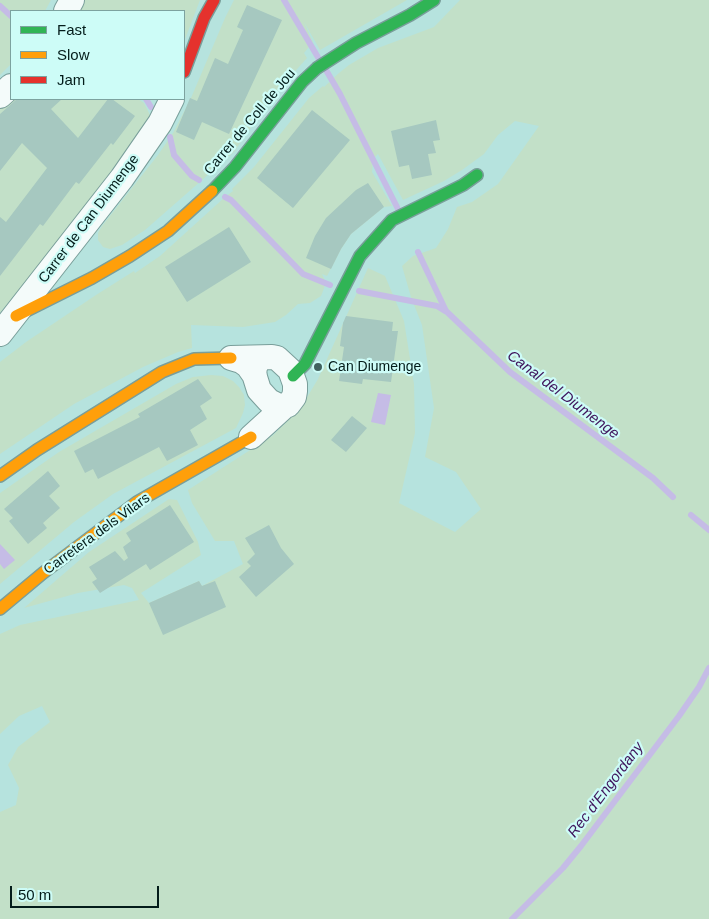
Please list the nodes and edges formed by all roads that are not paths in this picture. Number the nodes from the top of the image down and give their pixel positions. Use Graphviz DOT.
graph roads {
  1 [pos="214,0"];
  2 [pos="434,0"];
  3 [pos="185,69"];
  4 [pos="10,87"];
  5 [pos="0,96"];
  6 [pos="172,100"];
  7 [pos="476,175"];
  8 [pos="16,316"];
  9 [pos="0,334"];
  10 [pos="231,358"];
  11 [pos="293,376"];
  12 [pos="267,384"];
  13 [pos="251,437"];
  14 [pos="0,476"];
  15 [pos="0,609"];
  1 -- 3 [label="street"];
  2 -- 8 [label="street, Carrer de Coll de Jou"];
  4 -- 5 [label="street"];
  6 -- 8 [label="street, Carrer de Can Diumenge"];
  7 -- 11 [label="street"];
  8 -- 9 [label="street, Carrer de Can Diumenge"];
  10 -- 12 [label="street"];
  10 -- 14 [label="street"];
  11 -- 12 [label="street"];
  11 -- 12 [label="street"];
  12 -- 13 [label="street, Carretera dels Vilars"];
  13 -- 15 [label="street, Carretera dels Vilars"];
}
